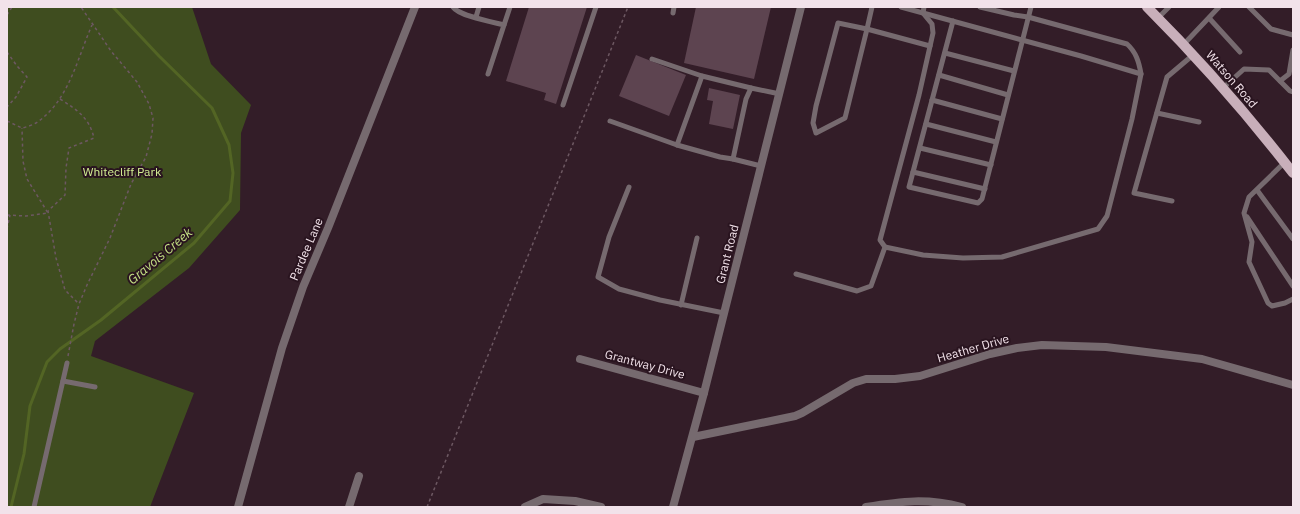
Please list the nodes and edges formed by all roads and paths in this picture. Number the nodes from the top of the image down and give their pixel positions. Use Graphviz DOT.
graph roads {
  1 [pos="12,7"];
  2 [pos="81,7"];
  3 [pos="415,7"];
  4 [pos="453,7"];
  5 [pos="479,7"];
  6 [pos="510,7"];
  7 [pos="596,7"];
  8 [pos="628,7"];
  9 [pos="801,7"];
  10 [pos="872,7"];
  11 [pos="901,7"];
  12 [pos="924,7"];
  13 [pos="980,7"];
  14 [pos="1031,7"];
  15 [pos="1147,7"];
  16 [pos="1169,7"];
  17 [pos="1219,7"];
  18 [pos="1250,7"];
  19 [pos="923,13"];
  20 [pos="7,15"];
  21 [pos="476,17"];
  22 [pos="1028,17"];
  23 [pos="1158,18"];
  24 [pos="1209,18"];
  25 [pos="953,21"];
  26 [pos="92,25"];
  27 [pos="504,25"];
  28 [pos="867,29"];
  29 [pos="1293,35"];
  30 [pos="1022,40"];
  31 [pos="1184,44"];
  32 [pos="930,46"];
  33 [pos="1293,50"];
  34 [pos="7,52"];
  35 [pos="1240,52"];
  36 [pos="945,53"];
  37 [pos="1193,55"];
  38 [pos="652,59"];
  39 [pos="1014,71"];
  40 [pos="488,74"];
  41 [pos="1141,74"];
  42 [pos="939,75"];
  43 [pos="702,76"];
  44 [pos="1280,81"];
  45 [pos="752,88"];
  46 [pos="1223,88"];
  47 [pos="1293,92"];
  48 [pos="780,94"];
  49 [pos="1008,95"];
  50 [pos="60,99"];
  51 [pos="932,100"];
  52 [pos="563,104"];
  53 [pos="7,107"];
  54 [pos="1157,113"];
  55 [pos="1002,119"];
  56 [pos="7,121"];
  57 [pos="610,121"];
  58 [pos="1199,122"];
  59 [pos="926,124"];
  60 [pos="22,128"];
  61 [pos="996,142"];
  62 [pos="677,145"];
  63 [pos="920,148"];
  64 [pos="733,159"];
  65 [pos="1285,162"];
  66 [pos="991,165"];
  67 [pos="761,166"];
  68 [pos="913,172"];
  69 [pos="1293,173"];
  70 [pos="629,187"];
  71 [pos="985,189"];
  72 [pos="1257,190"];
  73 [pos="1172,201"];
  74 [pos="48,212"];
  75 [pos="1244,213"];
  76 [pos="7,215"];
  77 [pos="10,215"];
  78 [pos="7,229"];
  79 [pos="696,238"];
  80 [pos="1293,239"];
  81 [pos="885,247"];
  82 [pos="796,274"];
  83 [pos="1293,286"];
  84 [pos="1293,299"];
  85 [pos="79,304"];
  86 [pos="681,305"];
  87 [pos="724,313"];
  88 [pos="580,359"];
  89 [pos="67,363"];
  90 [pos="63,381"];
  91 [pos="1293,385"];
  92 [pos="95,387"];
  93 [pos="704,393"];
  94 [pos="693,438"];
  95 [pos="359,476"];
  96 [pos="34,507"];
  97 [pos="238,507"];
  98 [pos="348,507"];
  99 [pos="427,507"];
  100 [pos="525,507"];
  101 [pos="601,507"];
  102 [pos="673,507"];
  103 [pos="866,507"];
  104 [pos="962,507"];
  1 -- 20 [label="path"];
  2 -- 26 [label="path"];
  3 -- 97 [label="street, Pardee Lane"];
  4 -- 21 [label="lane"];
  5 -- 21 [label="lane"];
  6 -- 27 [label="lane"];
  7 -- 52 [label="lane"];
  8 -- 99 [label="path"];
  9 -- 48 [label="street, Grant Road"];
  10 -- 28 [label="lane"];
  11 -- 19 [label="lane"];
  12 -- 19 [label="lane"];
  13 -- 22 [label="lane"];
  14 -- 22 [label="lane"];
  15 -- 23 [label="main road, Watson Road"];
  16 -- 23 [label="lane"];
  17 -- 24 [label="lane"];
  18 -- 29 [label="lane"];
  19 -- 25 [label="lane"];
  19 -- 32 [label="lane"];
  21 -- 27 [label="lane"];
  22 -- 30 [label="lane"];
  22 -- 41 [label="lane"];
  23 -- 31 [label="main road, Watson Road"];
  24 -- 31 [label="lane"];
  24 -- 35 [label="lane"];
  25 -- 30 [label="lane"];
  25 -- 36 [label="lane"];
  26 -- 50 [label="path"];
  26 -- 85 [label="path"];
  27 -- 40 [label="lane"];
  28 -- 28 [label="lane"];
  28 -- 32 [label="lane"];
  30 -- 39 [label="lane"];
  30 -- 41 [label="lane"];
  31 -- 37 [label="main road, Watson Road"];
  32 -- 81 [label="lane"];
  33 -- 44 [label="lane"];
  34 -- 53 [label="path"];
  36 -- 39 [label="lane"];
  36 -- 42 [label="lane"];
  37 -- 46 [label="main road, Watson Road"];
  37 -- 54 [label="lane"];
  38 -- 43 [label="lane"];
  39 -- 49 [label="lane"];
  41 -- 81 [label="lane"];
  42 -- 49 [label="lane"];
  42 -- 51 [label="lane"];
  43 -- 45 [label="lane"];
  43 -- 62 [label="lane"];
  44 -- 46 [label="lane"];
  44 -- 47 [label="lane"];
  45 -- 48 [label="lane"];
  45 -- 64 [label="lane"];
  46 -- 65 [label="main road, Watson Road"];
  48 -- 67 [label="street, Grant Road"];
  49 -- 55 [label="lane"];
  50 -- 60 [label="path"];
  50 -- 74 [label="path"];
  51 -- 55 [label="lane"];
  51 -- 59 [label="lane"];
  54 -- 58 [label="lane"];
  54 -- 73 [label="lane"];
  55 -- 61 [label="lane"];
  56 -- 60 [label="path"];
  57 -- 62 [label="lane"];
  59 -- 61 [label="lane"];
  59 -- 63 [label="lane"];
  60 -- 74 [label="path"];
  61 -- 66 [label="lane"];
  62 -- 64 [label="lane"];
  63 -- 66 [label="lane"];
  63 -- 68 [label="lane"];
  64 -- 67 [label="lane"];
  65 -- 69 [label="main road, Watson Road"];
  65 -- 72 [label="lane"];
  66 -- 71 [label="lane"];
  67 -- 87 [label="street, Grant Road"];
  68 -- 71 [label="lane"];
  68 -- 71 [label="lane"];
  70 -- 86 [label="lane"];
  72 -- 75 [label="lane"];
  72 -- 80 [label="lane"];
  74 -- 77 [label="path"];
  74 -- 85 [label="path"];
  75 -- 83 [label="lane"];
  75 -- 84 [label="lane"];
  76 -- 77 [label="path"];
  77 -- 78 [label="path"];
  79 -- 86 [label="lane"];
  81 -- 82 [label="lane"];
  85 -- 89 [label="path"];
  86 -- 87 [label="lane"];
  87 -- 93 [label="street, Grant Road"];
  88 -- 93 [label="street, Grantway Drive"];
  89 -- 90 [label="lane"];
  90 -- 92 [label="lane"];
  90 -- 96 [label="lane"];
  91 -- 94 [label="street, Heather Drive"];
  93 -- 94 [label="street, Grant Road"];
  94 -- 102 [label="street, Grant Road"];
  95 -- 98 [label="street"];
  100 -- 101 [label="street"];
  103 -- 104 [label="street"];
}
